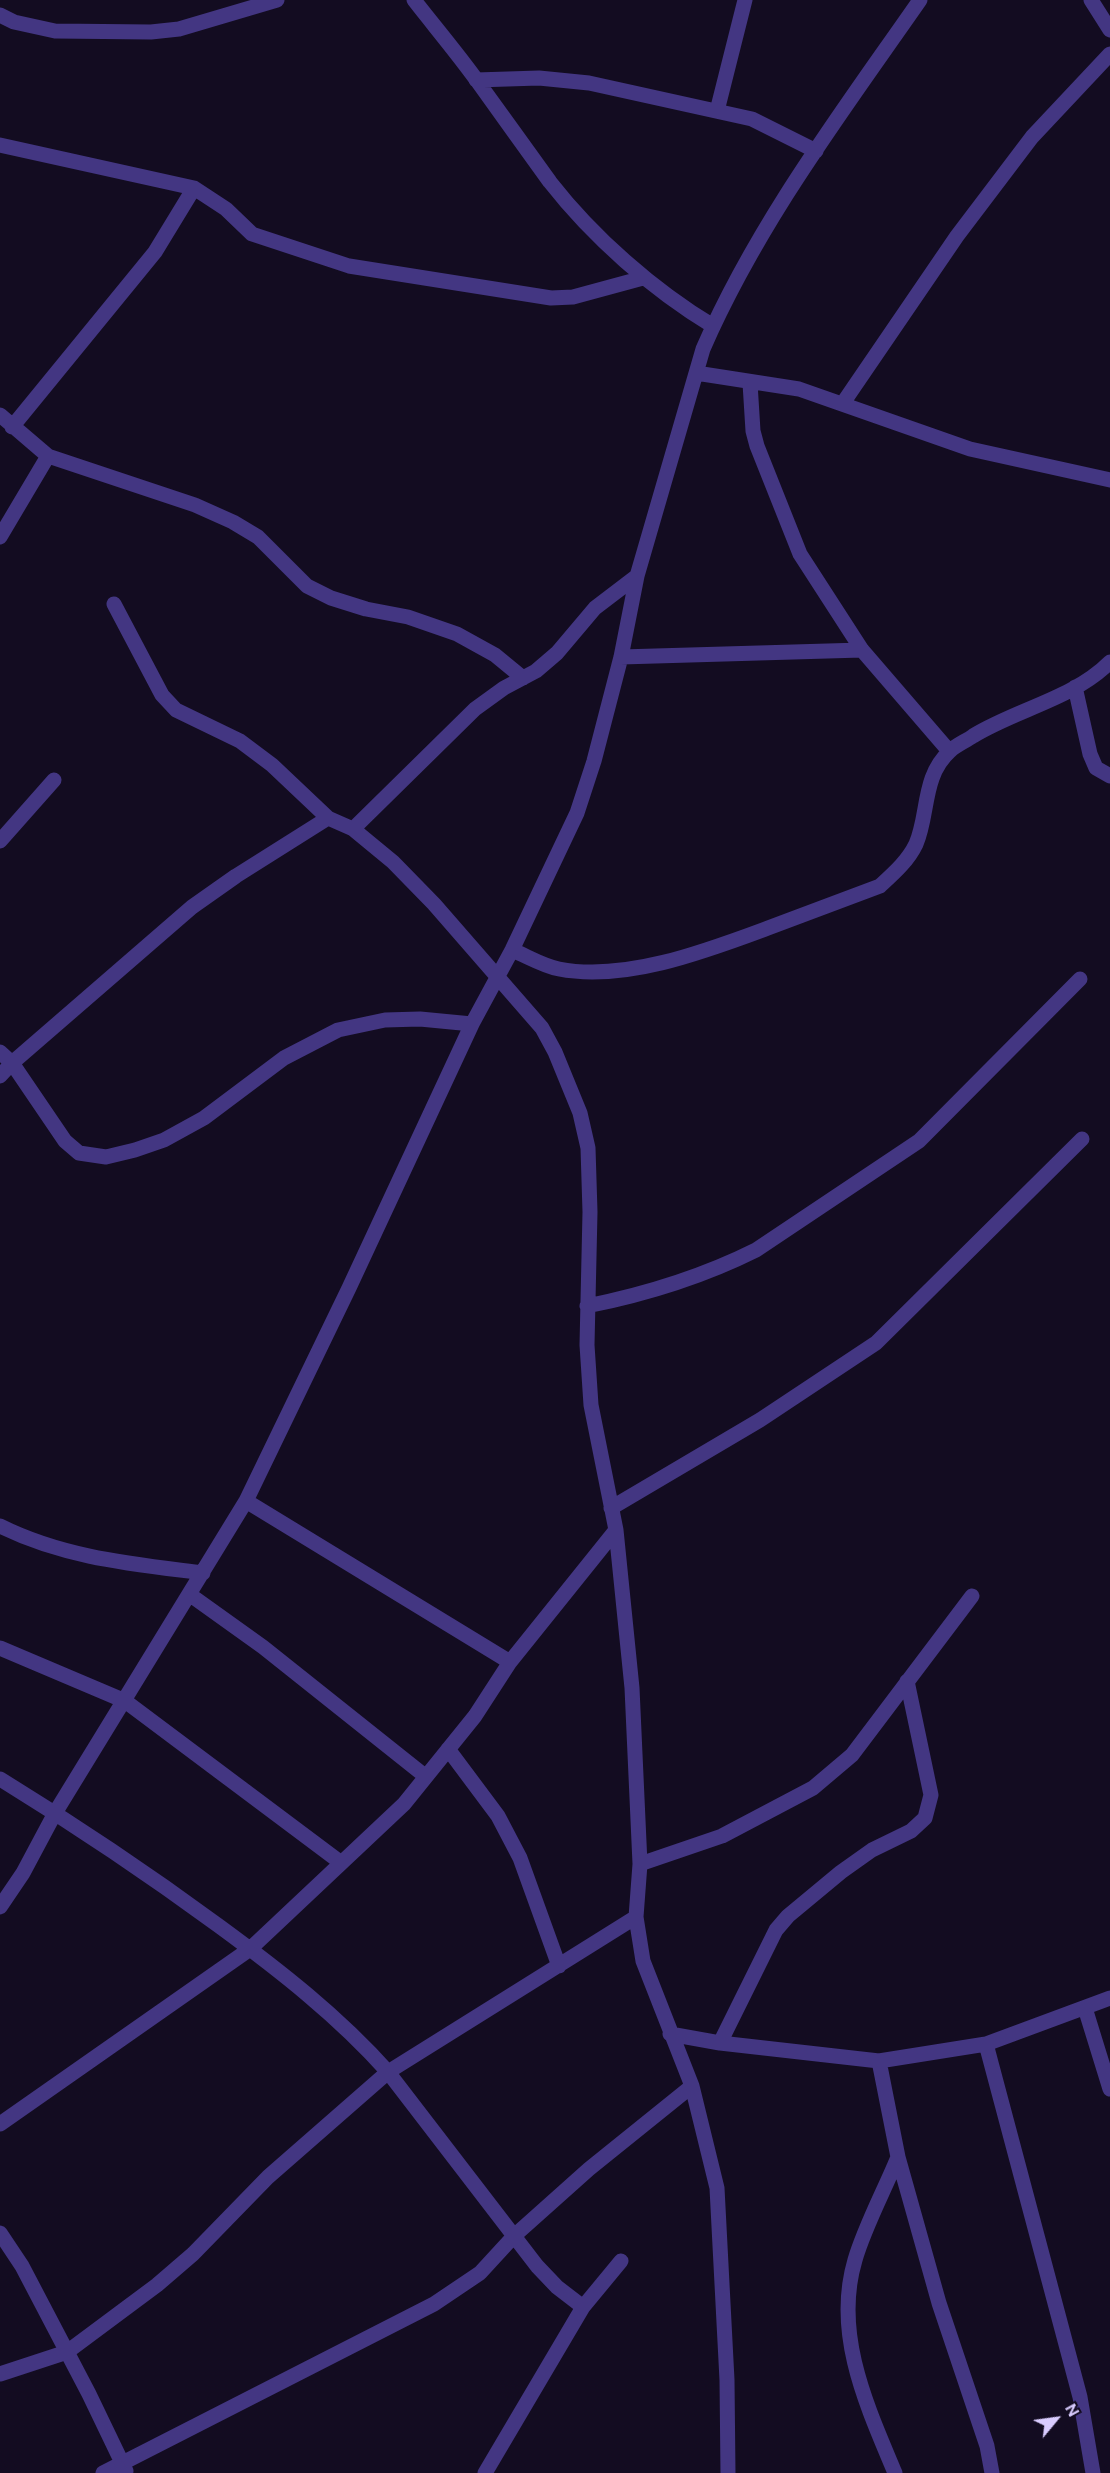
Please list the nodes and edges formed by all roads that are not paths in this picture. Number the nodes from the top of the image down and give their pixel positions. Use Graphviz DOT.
graph roads {
  1 [pos="277,0"];
  2 [pos="414,0"];
  3 [pos="745,0"];
  4 [pos="920,0"];
  5 [pos="1091,0"];
  6 [pos="0,15"];
  7 [pos="1110,30"];
  8 [pos="1110,54"];
  9 [pos="476,80"];
  10 [pos="717,111"];
  11 [pos="0,145"];
  12 [pos="816,151"];
  13 [pos="194,188"];
  14 [pos="643,278"];
  15 [pos="713,326"];
  16 [pos="696,373"];
  17 [pos="750,382"];
  18 [pos="843,403"];
  19 [pos="0,415"];
  20 [pos="12,427"];
  21 [pos="48,456"];
  22 [pos="1110,480"];
  23 [pos="0,537"];
  24 [pos="637,576"];
  25 [pos="114,604"];
  26 [pos="862,650"];
  27 [pos="621,657"];
  28 [pos="1110,662"];
  29 [pos="523,678"];
  30 [pos="1075,687"];
  31 [pos="949,751"];
  32 [pos="1110,776"];
  33 [pos="54,780"];
  34 [pos="328,818"];
  35 [pos="353,829"];
  36 [pos="0,841"];
  37 [pos="512,950"];
  38 [pos="497,975"];
  39 [pos="1080,979"];
  40 [pos="472,1024"];
  41 [pos="0,1052"];
  42 [pos="12,1063"];
  43 [pos="0,1076"];
  44 [pos="1082,1139"];
  45 [pos="587,1306"];
  46 [pos="246,1501"];
  47 [pos="611,1508"];
  48 [pos="0,1526"];
  49 [pos="616,1530"];
  50 [pos="203,1573"];
  51 [pos="189,1594"];
  52 [pos="972,1596"];
  53 [pos="0,1648"];
  54 [pos="510,1662"];
  55 [pos="907,1681"];
  56 [pos="125,1701"];
  57 [pos="448,1749"];
  58 [pos="425,1776"];
  59 [pos="0,1779"];
  60 [pos="55,1813"];
  61 [pos="340,1862"];
  62 [pos="640,1864"];
  63 [pos="0,1907"];
  64 [pos="636,1917"];
  65 [pos="250,1949"];
  66 [pos="559,1966"];
  67 [pos="1110,1998"];
  68 [pos="1085,2008"];
  69 [pos="670,2034"];
  70 [pos="720,2043"];
  71 [pos="987,2044"];
  72 [pos="879,2061"];
  73 [pos="388,2072"];
  74 [pos="692,2086"];
  75 [pos="1110,2089"];
  76 [pos="0,2124"];
  77 [pos="898,2157"];
  78 [pos="0,2233"];
  79 [pos="514,2236"];
  80 [pos="621,2261"];
  81 [pos="583,2307"];
  82 [pos="67,2352"];
  83 [pos="0,2374"];
  84 [pos="125,2469"];
  85 [pos="103,2473"];
  86 [pos="485,2473"];
  87 [pos="728,2473"];
  88 [pos="894,2473"];
  89 [pos="992,2473"];
  90 [pos="1093,2473"];
  1 -- 6 [label="street"];
  2 -- 9 [label="street"];
  3 -- 10 [label="street"];
  4 -- 12 [label="street"];
  5 -- 7 [label="street"];
  8 -- 18 [label="street"];
  9 -- 10 [label="street"];
  9 -- 14 [label="street"];
  10 -- 12 [label="street"];
  11 -- 13 [label="street"];
  12 -- 15 [label="street"];
  13 -- 14 [label="street"];
  13 -- 20 [label="street"];
  14 -- 15 [label="street"];
  15 -- 16 [label="street"];
  16 -- 17 [label="street"];
  16 -- 24 [label="street"];
  17 -- 18 [label="street"];
  17 -- 26 [label="street"];
  18 -- 22 [label="street"];
  19 -- 20 [label="street"];
  20 -- 21 [label="street"];
  21 -- 23 [label="street"];
  21 -- 29 [label="street"];
  24 -- 27 [label="street"];
  24 -- 29 [label="street"];
  25 -- 34 [label="street"];
  26 -- 27 [label="street"];
  26 -- 31 [label="street"];
  27 -- 37 [label="street"];
  28 -- 30 [label="street"];
  29 -- 35 [label="street"];
  30 -- 31 [label="street"];
  30 -- 32 [label="street"];
  31 -- 37 [label="street"];
  33 -- 36 [label="street"];
  34 -- 35 [label="street"];
  34 -- 42 [label="street"];
  35 -- 38 [label="street"];
  37 -- 38 [label="street"];
  38 -- 40 [label="street"];
  38 -- 45 [label="street"];
  39 -- 45 [label="street"];
  40 -- 42 [label="street"];
  40 -- 46 [label="street"];
  41 -- 42 [label="street"];
  42 -- 43 [label="street"];
  44 -- 47 [label="street"];
  45 -- 47 [label="street"];
  46 -- 50 [label="street"];
  46 -- 54 [label="street"];
  47 -- 49 [label="street"];
  48 -- 50 [label="street"];
  49 -- 54 [label="street"];
  49 -- 62 [label="street"];
  50 -- 51 [label="street"];
  51 -- 56 [label="street"];
  51 -- 58 [label="street"];
  52 -- 55 [label="street"];
  53 -- 56 [label="street"];
  54 -- 57 [label="street"];
  55 -- 62 [label="street"];
  55 -- 70 [label="street"];
  56 -- 60 [label="street"];
  56 -- 61 [label="street"];
  57 -- 58 [label="street"];
  57 -- 66 [label="street"];
  58 -- 61 [label="street"];
  59 -- 60 [label="street"];
  60 -- 63 [label="street"];
  60 -- 65 [label="street"];
  61 -- 65 [label="street"];
  62 -- 64 [label="street"];
  64 -- 66 [label="street"];
  64 -- 69 [label="street"];
  65 -- 73 [label="street"];
  65 -- 76 [label="street"];
  66 -- 73 [label="street"];
  67 -- 68 [label="street"];
  68 -- 71 [label="street"];
  68 -- 75 [label="street"];
  69 -- 70 [label="street"];
  69 -- 74 [label="street"];
  70 -- 72 [label="street"];
  71 -- 72 [label="street"];
  71 -- 90 [label="street"];
  72 -- 77 [label="street"];
  73 -- 79 [label="street"];
  73 -- 82 [label="street"];
  74 -- 79 [label="street"];
  74 -- 87 [label="street"];
  77 -- 88 [label="street"];
  77 -- 89 [label="street"];
  78 -- 82 [label="street"];
  79 -- 81 [label="street"];
  79 -- 84 [label="street"];
  80 -- 81 [label="street"];
  81 -- 86 [label="street"];
  82 -- 83 [label="street"];
  82 -- 84 [label="street"];
  84 -- 85 [label="street"];
}
